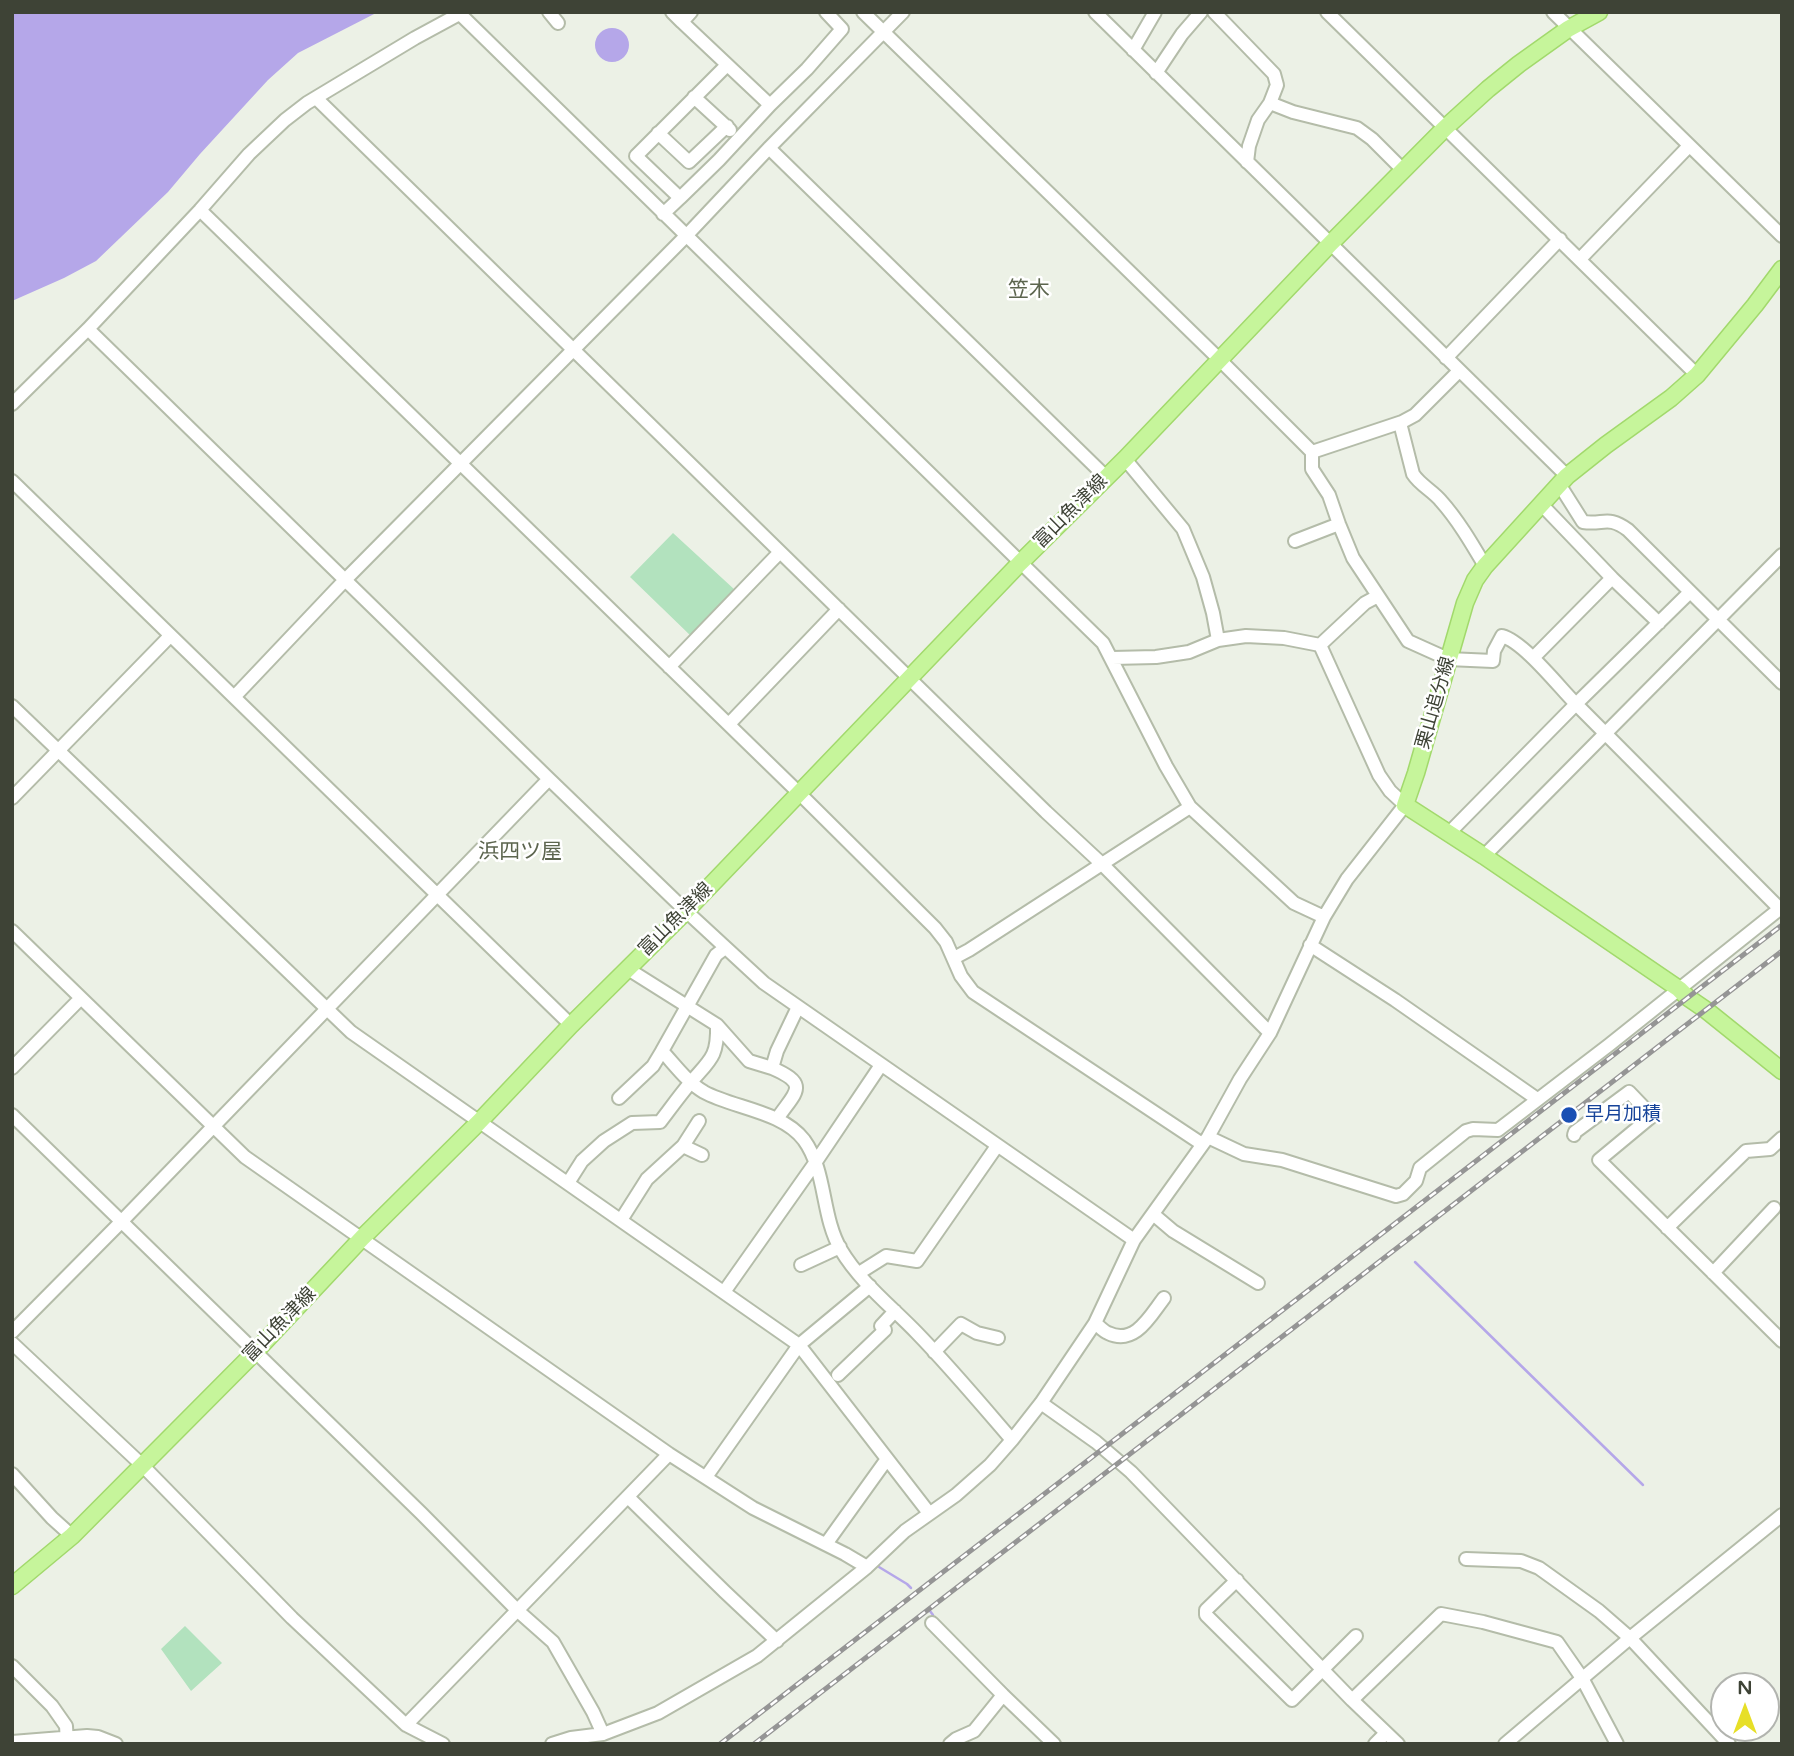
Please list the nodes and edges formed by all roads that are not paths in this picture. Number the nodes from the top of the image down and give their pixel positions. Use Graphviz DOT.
graph roads {
  1 [pos="549,12"];
  2 [pos="826,12"];
  3 [pos="863,12"];
  4 [pos="903,12"];
  5 [pos="1095,12"];
  6 [pos="1155,12"];
  7 [pos="1201,12"];
  8 [pos="1214,12"];
  9 [pos="1327,12"];
  10 [pos="1599,12"];
  11 [pos="461,13"];
  12 [pos="1554,13"];
  13 [pos="682,15"];
  14 [pos="558,23"];
  15 [pos="1568,29"];
  16 [pos="884,33"];
  17 [pos="1133,50"];
  18 [pos="727,65"];
  19 [pos="1156,73"];
  20 [pos="694,97"];
  21 [pos="316,98"];
  22 [pos="1270,103"];
  23 [pos="770,105"];
  24 [pos="727,126"];
  25 [pos="1446,128"];
  26 [pos="658,134"];
  27 [pos="739,138"];
  28 [pos="1689,146"];
  29 [pos="769,148"];
  30 [pos="690,162"];
  31 [pos="1247,162"];
  32 [pos="1403,170"];
  33 [pos="703,175"];
  34 [pos="680,198"];
  35 [pos="200,210"];
  36 [pos="663,214"];
  37 [pos="686,236"];
  38 [pos="1782,236"];
  39 [pos="1560,239"];
  40 [pos="1331,244"];
  41 [pos="1580,259"];
  42 [pos="1782,269"];
  43 [pos="88,329"];
  44 [pos="572,350"];
  45 [pos="1446,358"];
  46 [pos="1219,359"];
  47 [pos="1459,371"];
  48 [pos="1698,375"];
  49 [pos="12,404"];
  50 [pos="1400,423"];
  51 [pos="1312,452"];
  52 [pos="1125,459"];
  53 [pos="460,464"];
  54 [pos="1106,477"];
  55 [pos="1563,480"];
  56 [pos="12,481"];
  57 [pos="1541,504"];
  58 [pos="1339,524"];
  59 [pos="1295,541"];
  60 [pos="780,552"];
  61 [pos="1782,555"];
  62 [pos="1020,563"];
  63 [pos="1485,566"];
  64 [pos="1612,578"];
  65 [pos="345,580"];
  66 [pos="1689,593"];
  67 [pos="1378,596"];
  68 [pos="839,610"];
  69 [pos="1718,620"];
  70 [pos="1658,623"];
  71 [pos="170,636"];
  72 [pos="1217,640"];
  73 [pos="1320,645"];
  74 [pos="1112,658"];
  75 [pos="1533,658"];
  76 [pos="1448,659"];
  77 [pos="669,667"];
  78 [pos="909,678"];
  79 [pos="1782,684"];
  80 [pos="234,696"];
  81 [pos="1576,704"];
  82 [pos="12,706"];
  83 [pos="729,724"];
  84 [pos="1606,733"];
  85 [pos="58,751"];
  86 [pos="549,779"];
  87 [pos="799,793"];
  88 [pos="12,798"];
  89 [pos="1405,805"];
  90 [pos="1191,807"];
  91 [pos="1449,833"];
  92 [pos="1484,856"];
  93 [pos="1102,864"];
  94 [pos="438,895"];
  95 [pos="1781,908"];
  96 [pos="686,911"];
  97 [pos="1324,916"];
  98 [pos="12,931"];
  99 [pos="1310,945"];
  100 [pos="725,948"];
  101 [pos="954,958"];
  102 [pos="628,969"];
  103 [pos="1679,989"];
  104 [pos="81,998"];
  105 [pos="687,1004"];
  106 [pos="798,1007"];
  107 [pos="327,1010"];
  108 [pos="718,1025"];
  109 [pos="571,1026"];
  110 [pos="1270,1033"];
  111 [pos="662,1051"];
  112 [pos="881,1065"];
  113 [pos="12,1068"];
  114 [pos="772,1068"];
  115 [pos="1782,1071"];
  116 [pos="690,1083"];
  117 [pos="619,1098"];
  118 [pos="1537,1099"];
  119 [pos="12,1115"];
  120 [pos="776,1119"];
  121 [pos="699,1121"];
  122 [pos="479,1122"];
  123 [pos="213,1127"];
  124 [pos="1574,1135"];
  125 [pos="1782,1138"];
  126 [pos="1205,1140"];
  127 [pos="683,1146"];
  128 [pos="997,1146"];
  129 [pos="702,1155"];
  130 [pos="815,1163"];
  131 [pos="568,1184"];
  132 [pos="1774,1208"];
  133 [pos="1153,1214"];
  134 [pos="621,1220"];
  135 [pos="121,1222"];
  136 [pos="1667,1228"];
  137 [pos="362,1238"];
  138 [pos="1134,1241"];
  139 [pos="840,1247"];
  140 [pos="801,1265"];
  141 [pos="859,1273"];
  142 [pos="1713,1273"];
  143 [pos="1258,1283"];
  144 [pos="870,1286"];
  145 [pos="724,1292"];
  146 [pos="1164,1298"];
  147 [pos="895,1311"];
  148 [pos="1095,1322"];
  149 [pos="12,1332"];
  150 [pos="998,1338"];
  151 [pos="1782,1341"];
  152 [pos="799,1345"];
  153 [pos="15,1350"];
  154 [pos="255,1352"];
  155 [pos="934,1352"];
  156 [pos="838,1375"];
  157 [pos="1041,1404"];
  158 [pos="1012,1440"];
  159 [pos="669,1454"];
  160 [pos="887,1458"];
  161 [pos="142,1465"];
  162 [pos="12,1474"];
  163 [pos="706,1477"];
  164 [pos="628,1497"];
  165 [pos="929,1513"];
  166 [pos="1782,1515"];
  167 [pos="72,1536"];
  168 [pos="826,1544"];
  169 [pos="1466,1559"];
  170 [pos="867,1567"];
  171 [pos="1237,1580"];
  172 [pos="12,1586"];
  173 [pos="518,1611"];
  174 [pos="932,1623"];
  175 [pos="1356,1636"];
  176 [pos="1630,1638"];
  177 [pos="777,1641"];
  178 [pos="12,1666"];
  179 [pos="1323,1670"];
  180 [pos="1582,1678"];
  181 [pos="1003,1695"];
  182 [pos="1352,1700"];
  183 [pos="406,1726"];
  184 [pos="1386,1732"];
  185 [pos="603,1734"];
  186 [pos="68,1740"];
  187 [pos="12,1742"];
  188 [pos="116,1744"];
  189 [pos="443,1744"];
  190 [pos="552,1744"];
  191 [pos="950,1744"];
  192 [pos="1054,1744"];
  193 [pos="1375,1744"];
  194 [pos="1398,1744"];
  195 [pos="1505,1744"];
  196 [pos="1617,1744"];
  197 [pos="1729,1744"];
  1 -- 14 [label="street"];
  2 -- 23 [label="street"];
  3 -- 16 [label="street"];
  4 -- 16 [label="street"];
  5 -- 17 [label="street"];
  6 -- 17 [label="street"];
  7 -- 19 [label="street"];
  8 -- 22 [label="street"];
  9 -- 25 [label="street"];
  10 -- 15 [label="main road, 富山魚津線"];
  11 -- 21 [label="street"];
  11 -- 36 [label="street"];
  12 -- 15 [label="street"];
  13 -- 18 [label="street"];
  15 -- 25 [label="main road, 富山魚津線"];
  15 -- 28 [label="street"];
  16 -- 29 [label="street"];
  16 -- 46 [label="street"];
  17 -- 19 [label="street"];
  18 -- 20 [label="street"];
  18 -- 23 [label="street"];
  19 -- 31 [label="street"];
  20 -- 24 [label="street"];
  20 -- 26 [label="street"];
  21 -- 35 [label="street"];
  21 -- 44 [label="street"];
  22 -- 31 [label="street"];
  22 -- 32 [label="street"];
  23 -- 27 [label="street"];
  24 -- 27 [label="street"];
  24 -- 30 [label="street"];
  25 -- 32 [label="main road, 富山魚津線"];
  25 -- 39 [label="street"];
  26 -- 30 [label="street"];
  26 -- 34 [label="street"];
  27 -- 33 [label="street"];
  28 -- 38 [label="street"];
  28 -- 41 [label="street"];
  29 -- 37 [label="street"];
  29 -- 54 [label="street"];
  30 -- 33 [label="street"];
  31 -- 40 [label="street"];
  32 -- 40 [label="main road, 富山魚津線"];
  33 -- 34 [label="street"];
  34 -- 36 [label="street"];
  35 -- 43 [label="street"];
  35 -- 53 [label="street"];
  36 -- 37 [label="street"];
  37 -- 44 [label="street"];
  37 -- 62 [label="street"];
  39 -- 41 [label="street"];
  39 -- 45 [label="street"];
  40 -- 45 [label="street"];
  40 -- 46 [label="main road, 富山魚津線"];
  41 -- 48 [label="street"];
  42 -- 48 [label="main road, 栗山追分線"];
  43 -- 49 [label="street"];
  43 -- 65 [label="street"];
  44 -- 53 [label="street"];
  44 -- 60 [label="street"];
  45 -- 47 [label="street"];
  46 -- 51 [label="street"];
  46 -- 52 [label="main road, 富山魚津線"];
  47 -- 50 [label="street"];
  47 -- 55 [label="street"];
  48 -- 55 [label="main road, 栗山追分線"];
  50 -- 51 [label="street"];
  50 -- 63 [label="street"];
  51 -- 58 [label="street"];
  52 -- 54 [label="main road, 富山魚津線"];
  52 -- 72 [label="street"];
  53 -- 65 [label="street"];
  53 -- 77 [label="street"];
  54 -- 62 [label="main road, 富山魚津線"];
  55 -- 57 [label="main road, 栗山追分線"];
  55 -- 66 [label="street"];
  56 -- 71 [label="street"];
  57 -- 63 [label="main road, 栗山追分線"];
  57 -- 64 [label="street"];
  58 -- 59 [label="street"];
  58 -- 67 [label="street"];
  60 -- 68 [label="street"];
  60 -- 77 [label="street"];
  61 -- 69 [label="street"];
  62 -- 74 [label="street"];
  62 -- 78 [label="main road, 富山魚津線"];
  63 -- 76 [label="main road, 栗山追分線"];
  64 -- 70 [label="street"];
  64 -- 75 [label="street"];
  65 -- 80 [label="street"];
  65 -- 86 [label="street"];
  66 -- 69 [label="street"];
  66 -- 70 [label="street"];
  67 -- 73 [label="street"];
  67 -- 76 [label="street"];
  68 -- 78 [label="street"];
  68 -- 83 [label="street"];
  69 -- 79 [label="street"];
  69 -- 84 [label="street"];
  70 -- 81 [label="street"];
  71 -- 80 [label="street"];
  71 -- 85 [label="street"];
  72 -- 73 [label="street"];
  72 -- 74 [label="street"];
  73 -- 89 [label="street"];
  74 -- 90 [label="street"];
  75 -- 76 [label="street"];
  75 -- 81 [label="street"];
  76 -- 89 [label="main road, 栗山追分線"];
  77 -- 83 [label="street"];
  78 -- 87 [label="main road, 富山魚津線"];
  78 -- 93 [label="street"];
  80 -- 94 [label="street"];
  81 -- 84 [label="street"];
  81 -- 91 [label="street"];
  82 -- 85 [label="street"];
  83 -- 87 [label="street"];
  84 -- 92 [label="street"];
  84 -- 95 [label="street"];
  85 -- 88 [label="street"];
  85 -- 107 [label="street"];
  86 -- 94 [label="street"];
  86 -- 96 [label="street"];
  87 -- 96 [label="main road, 富山魚津線"];
  87 -- 101 [label="street"];
  89 -- 91 [label="main road"];
  89 -- 97 [label="street"];
  90 -- 93 [label="street"];
  90 -- 97 [label="street"];
  91 -- 92 [label="main road"];
  92 -- 103 [label="main road"];
  93 -- 101 [label="street"];
  93 -- 110 [label="street"];
  94 -- 107 [label="street"];
  94 -- 109 [label="street"];
  95 -- 103 [label="street"];
  96 -- 100 [label="street"];
  96 -- 102 [label="main road, 富山魚津線"];
  97 -- 99 [label="street"];
  98 -- 104 [label="street"];
  99 -- 110 [label="street"];
  99 -- 118 [label="street"];
  100 -- 105 [label="street"];
  100 -- 106 [label="street"];
  101 -- 126 [label="street"];
  102 -- 105 [label="street"];
  102 -- 109 [label="main road, 富山魚津線"];
  103 -- 115 [label="main road"];
  103 -- 118 [label="street"];
  104 -- 113 [label="street"];
  104 -- 123 [label="street"];
  105 -- 108 [label="street"];
  105 -- 111 [label="street"];
  106 -- 112 [label="street"];
  106 -- 114 [label="street"];
  107 -- 122 [label="street"];
  107 -- 123 [label="street"];
  108 -- 114 [label="street"];
  108 -- 116 [label="street"];
  109 -- 122 [label="main road, 富山魚津線"];
  110 -- 126 [label="street"];
  111 -- 116 [label="street"];
  111 -- 117 [label="street"];
  112 -- 128 [label="street"];
  112 -- 130 [label="street"];
  114 -- 120 [label="street"];
  116 -- 120 [label="street"];
  116 -- 131 [label="street"];
  118 -- 126 [label="street"];
  119 -- 135 [label="street"];
  120 -- 130 [label="street"];
  121 -- 127 [label="street"];
  122 -- 131 [label="street"];
  122 -- 137 [label="main road, 富山魚津線"];
  123 -- 135 [label="street"];
  123 -- 137 [label="street"];
  124 -- 136 [label="street"];
  125 -- 136 [label="street"];
  126 -- 133 [label="street"];
  127 -- 129 [label="street"];
  127 -- 134 [label="street"];
  128 -- 138 [label="street"];
  128 -- 141 [label="street"];
  130 -- 139 [label="street"];
  130 -- 145 [label="street"];
  131 -- 134 [label="street"];
  132 -- 142 [label="street"];
  133 -- 138 [label="street"];
  133 -- 143 [label="street"];
  134 -- 145 [label="street"];
  135 -- 149 [label="street"];
  135 -- 154 [label="street"];
  136 -- 142 [label="street"];
  137 -- 154 [label="main road, 富山魚津線"];
  137 -- 159 [label="street"];
  138 -- 148 [label="street"];
  139 -- 140 [label="street"];
  139 -- 141 [label="street"];
  141 -- 144 [label="street"];
  142 -- 151 [label="street"];
  144 -- 147 [label="street"];
  144 -- 152 [label="street"];
  145 -- 152 [label="street"];
  146 -- 148 [label="street"];
  147 -- 155 [label="street"];
  147 -- 156 [label="street"];
  148 -- 157 [label="street"];
  150 -- 155 [label="street"];
  152 -- 160 [label="street"];
  152 -- 163 [label="street"];
  153 -- 161 [label="street"];
  154 -- 161 [label="main road, 富山魚津線"];
  154 -- 173 [label="street"];
  155 -- 158 [label="street"];
  157 -- 158 [label="street"];
  157 -- 171 [label="street"];
  158 -- 165 [label="street"];
  159 -- 163 [label="street"];
  159 -- 164 [label="street"];
  160 -- 165 [label="street"];
  160 -- 168 [label="street"];
  161 -- 167 [label="main road, 富山魚津線"];
  161 -- 183 [label="street"];
  162 -- 167 [label="street"];
  163 -- 168 [label="street"];
  164 -- 173 [label="street"];
  164 -- 177 [label="street"];
  165 -- 170 [label="street"];
  166 -- 176 [label="street"];
  167 -- 172 [label="main road, 富山魚津線"];
  168 -- 170 [label="street"];
  169 -- 176 [label="street"];
  170 -- 177 [label="street"];
  171 -- 179 [label="street"];
  171 -- 179 [label="street"];
  173 -- 183 [label="street"];
  173 -- 185 [label="street"];
  174 -- 181 [label="street"];
  175 -- 179 [label="street"];
  176 -- 180 [label="street"];
  176 -- 197 [label="street"];
  177 -- 185 [label="street"];
  178 -- 186 [label="street"];
  179 -- 182 [label="street"];
  180 -- 182 [label="street"];
  180 -- 195 [label="street"];
  180 -- 196 [label="street"];
  181 -- 191 [label="street"];
  181 -- 192 [label="street"];
  182 -- 184 [label="street"];
  183 -- 189 [label="street"];
  184 -- 193 [label="street"];
  184 -- 194 [label="street"];
  185 -- 190 [label="street"];
  186 -- 187 [label="street"];
  186 -- 188 [label="street"];
}
